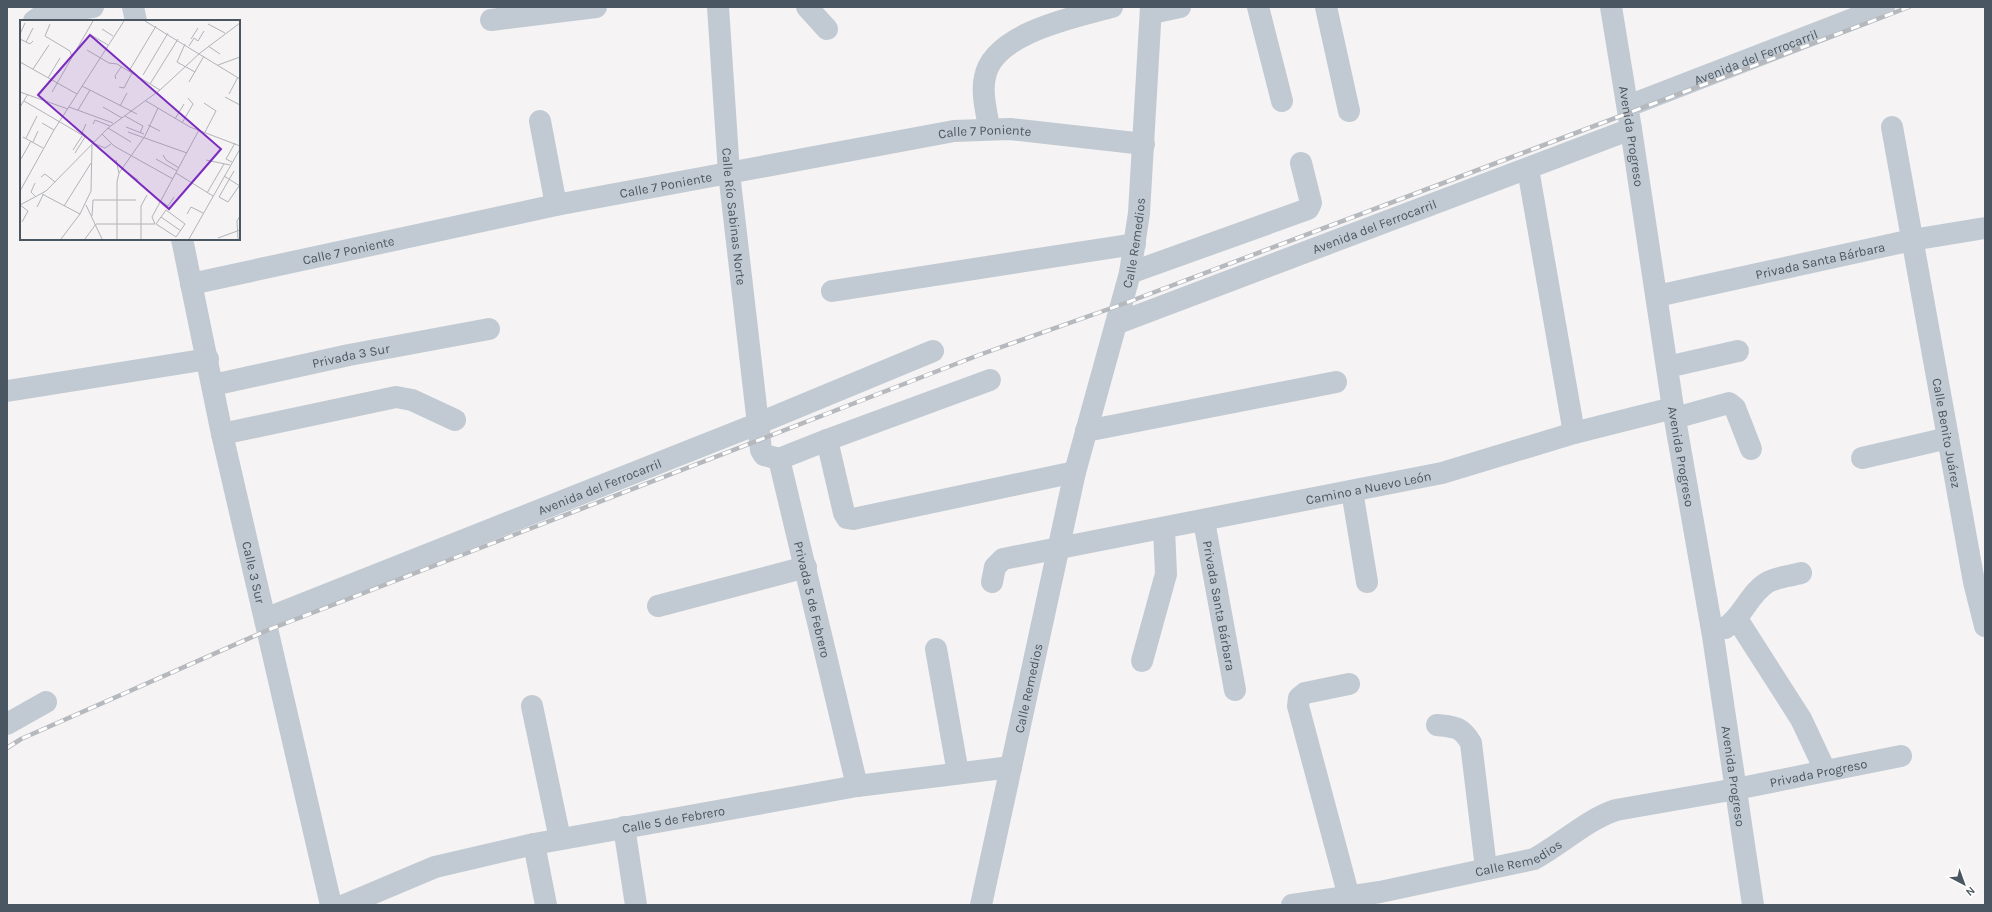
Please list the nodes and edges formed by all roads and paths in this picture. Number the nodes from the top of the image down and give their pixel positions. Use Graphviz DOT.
graph roads {
  1 [pos="93,7"];
  2 [pos="133,7"];
  3 [pos="596,7"];
  4 [pos="718,7"];
  5 [pos="806,7"];
  6 [pos="1112,7"];
  7 [pos="1180,7"];
  8 [pos="1258,7"];
  9 [pos="1326,7"];
  10 [pos="1611,7"];
  11 [pos="1884,7"];
  12 [pos="1152,10"];
  13 [pos="35,20"];
  14 [pos="136,20"];
  15 [pos="491,20"];
  16 [pos="827,29"];
  17 [pos="1282,102"];
  18 [pos="1628,106"];
  19 [pos="1349,111"];
  20 [pos="540,121"];
  21 [pos="1892,127"];
  22 [pos="989,129"];
  23 [pos="1631,129"];
  24 [pos="1144,144"];
  25 [pos="1301,164"];
  26 [pos="1528,169"];
  27 [pos="728,173"];
  28 [pos="556,205"];
  29 [pos="1985,228"];
  30 [pos="182,240"];
  31 [pos="1912,240"];
  32 [pos="1135,244"];
  33 [pos="1130,273"];
  34 [pos="191,284"];
  35 [pos="832,292"];
  36 [pos="1657,296"];
  37 [pos="1118,323"];
  38 [pos="490,329"];
  39 [pos="933,351"];
  40 [pos="1738,351"];
  41 [pos="208,359"];
  42 [pos="1667,367"];
  43 [pos="990,380"];
  44 [pos="1336,382"];
  45 [pos="213,385"];
  46 [pos="7,391"];
  47 [pos="1674,413"];
  48 [pos="455,420"];
  49 [pos="758,424"];
  50 [pos="1086,431"];
  51 [pos="1574,433"];
  52 [pos="222,434"];
  53 [pos="1948,438"];
  54 [pos="827,440"];
  55 [pos="1751,449"];
  56 [pos="1862,458"];
  57 [pos="779,459"];
  58 [pos="1075,472"];
  59 [pos="1352,491"];
  60 [pos="1204,521"];
  61 [pos="1164,529"];
  62 [pos="1060,549"];
  63 [pos="806,567"];
  64 [pos="1802,573"];
  65 [pos="992,582"];
  66 [pos="1367,582"];
  67 [pos="1979,586"];
  68 [pos="658,606"];
  69 [pos="265,619"];
  70 [pos="1737,619"];
  71 [pos="1985,626"];
  72 [pos="1713,636"];
  73 [pos="936,649"];
  74 [pos="1142,661"];
  75 [pos="1349,684"];
  76 [pos="1235,690"];
  77 [pos="46,702"];
  78 [pos="532,706"];
  79 [pos="7,724"];
  80 [pos="1437,725"];
  81 [pos="1901,756"];
  82 [pos="1011,767"];
  83 [pos="1825,770"];
  84 [pos="958,773"];
  85 [pos="857,786"];
  86 [pos="1736,789"];
  87 [pos="624,827"];
  88 [pos="560,839"];
  89 [pos="534,844"];
  90 [pos="1486,868"];
  91 [pos="1348,897"];
  92 [pos="1381,898"];
  93 [pos="332,905"];
  94 [pos="345,905"];
  95 [pos="546,905"];
  96 [pos="636,905"];
  97 [pos="981,905"];
  98 [pos="1292,905"];
  99 [pos="1753,905"];
  1 -- 13 [label="street"];
  2 -- 14 [label="street"];
  3 -- 15 [label="street"];
  4 -- 27 [label="street, Calle Río Sabinas Norte"];
  5 -- 16 [label="street"];
  6 -- 22 [label="street"];
  7 -- 12 [label="street"];
  8 -- 17 [label="street"];
  9 -- 19 [label="street"];
  10 -- 18 [label="street, Avenida Progreso"];
  11 -- 18 [label="street, Avenida del Ferrocarril"];
  12 -- 24 [label="street, Calle Remedios"];
  18 -- 23 [label="street, Avenida Progreso"];
  20 -- 28 [label="street"];
  21 -- 31 [label="street, Calle Benito Juárez"];
  22 -- 24 [label="street, Calle 7 Poniente"];
  22 -- 27 [label="street, Calle 7 Poniente"];
  23 -- 26 [label="street, Avenida del Ferrocarril"];
  23 -- 36 [label="street, Avenida Progreso"];
  24 -- 32 [label="street, Calle Remedios"];
  25 -- 33 [label="street"];
  26 -- 37 [label="street, Avenida del Ferrocarril"];
  26 -- 51 [label="street"];
  27 -- 28 [label="street, Calle 7 Poniente"];
  27 -- 49 [label="street, Calle Río Sabinas Norte"];
  28 -- 34 [label="street, Calle 7 Poniente"];
  29 -- 31 [label="street, Privada Santa Bárbara"];
  30 -- 34 [label="street, Calle 3 Sur"];
  31 -- 36 [label="street, Privada Santa Bárbara"];
  31 -- 53 [label="street, Calle Benito Juárez"];
  32 -- 33 [label="street, Calle Remedios"];
  32 -- 35 [label="street"];
  33 -- 37 [label="street, Calle Remedios"];
  34 -- 41 [label="street, Calle 3 Sur"];
  36 -- 42 [label="street, Avenida Progreso"];
  37 -- 50 [label="street, Calle Remedios"];
  38 -- 45 [label="street, Privada 3 Sur"];
  39 -- 49 [label="street, Avenida del Ferrocarril"];
  40 -- 42 [label="street"];
  41 -- 45 [label="street, Calle 3 Sur"];
  41 -- 46 [label="street"];
  42 -- 47 [label="street, Avenida Progreso"];
  43 -- 54 [label="street"];
  44 -- 50 [label="street"];
  45 -- 52 [label="street, Calle 3 Sur"];
  47 -- 51 [label="street, Camino a Nuevo León"];
  47 -- 55 [label="street, Camino a Nuevo León"];
  47 -- 72 [label="street, Avenida Progreso"];
  48 -- 52 [label="street"];
  49 -- 57 [label="street"];
  49 -- 69 [label="street, Avenida del Ferrocarril"];
  50 -- 58 [label="street, Calle Remedios"];
  51 -- 59 [label="street, Camino a Nuevo León"];
  52 -- 69 [label="street, Calle 3 Sur"];
  53 -- 56 [label="street"];
  53 -- 67 [label="street, Calle Benito Juárez"];
  54 -- 57 [label="street"];
  54 -- 58 [label="street"];
  57 -- 63 [label="street, Privada 5 de Febrero"];
  58 -- 62 [label="street, Calle Remedios"];
  59 -- 60 [label="street, Camino a Nuevo León"];
  59 -- 66 [label="street"];
  60 -- 61 [label="street, Camino a Nuevo León"];
  60 -- 76 [label="street, Privada Santa Bárbara"];
  61 -- 62 [label="street, Camino a Nuevo León"];
  61 -- 74 [label="street"];
  62 -- 65 [label="street, Camino a Nuevo León"];
  62 -- 82 [label="street, Calle Remedios"];
  63 -- 68 [label="street"];
  63 -- 85 [label="street, Privada 5 de Febrero"];
  64 -- 70 [label="street"];
  67 -- 71 [label="street, Calle Benito Juárez"];
  69 -- 93 [label="street, Calle 3 Sur"];
  70 -- 72 [label="street"];
  70 -- 83 [label="street"];
  72 -- 86 [label="street, Avenida Progreso"];
  73 -- 84 [label="street"];
  75 -- 91 [label="street"];
  77 -- 79 [label="street"];
  78 -- 88 [label="street"];
  80 -- 90 [label="street"];
  81 -- 83 [label="street, Privada Progreso"];
  82 -- 84 [label="street, Calle 5 de Febrero"];
  82 -- 97 [label="street, Calle Remedios"];
  83 -- 86 [label="street, Privada Progreso"];
  84 -- 85 [label="street, Calle 5 de Febrero"];
  85 -- 87 [label="street, Calle 5 de Febrero"];
  86 -- 90 [label="street, Calle Remedios"];
  86 -- 99 [label="street, Avenida Progreso"];
  87 -- 88 [label="street, Calle 5 de Febrero"];
  87 -- 96 [label="street"];
  88 -- 89 [label="street, Calle 5 de Febrero"];
  89 -- 94 [label="street, Calle 5 de Febrero"];
  89 -- 95 [label="street"];
  90 -- 92 [label="street, Calle Remedios"];
  91 -- 92 [label="street, Calle Remedios"];
  91 -- 98 [label="street, Calle Remedios"];
}
